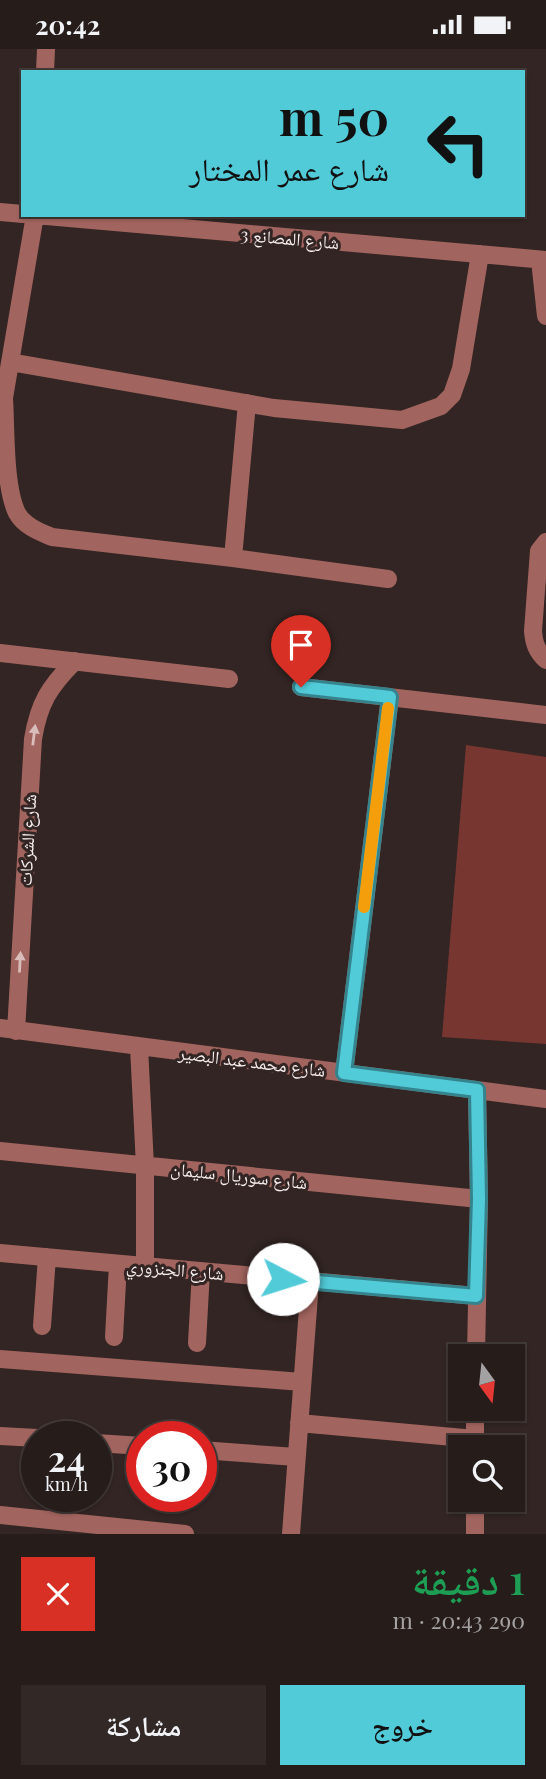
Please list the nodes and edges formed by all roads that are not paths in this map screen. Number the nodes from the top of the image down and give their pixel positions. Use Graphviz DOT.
graph roads {
  1 [pos="46,49"];
  2 [pos="45,70"];
  3 [pos="0,212"];
  4 [pos="21,214"];
  5 [pos="34,217"];
  6 [pos="57,217"];
  7 [pos="480,254"];
  8 [pos="543,260"];
  9 [pos="546,316"];
  10 [pos="10,362"];
  11 [pos="2,393"];
  12 [pos="247,403"];
  13 [pos="546,542"];
  14 [pos="233,558"];
  15 [pos="388,579"];
  16 [pos="0,653"];
  17 [pos="546,660"];
  18 [pos="75,661"];
  19 [pos="229,679"];
  20 [pos="301,687"];
  21 [pos="390,697"];
  22 [pos="546,715"];
  23 [pos="8,1030"];
  24 [pos="139,1047"];
  25 [pos="344,1073"];
  26 [pos="477,1090"];
  27 [pos="546,1099"];
  28 [pos="0,1151"];
  29 [pos="145,1166"];
  30 [pos="479,1199"];
  31 [pos="0,1253"];
  32 [pos="47,1257"];
  33 [pos="118,1264"];
  34 [pos="145,1266"];
  35 [pos="201,1271"];
  36 [pos="310,1282"];
  37 [pos="476,1296"];
  38 [pos="42,1326"];
  39 [pos="114,1336"];
  40 [pos="197,1343"];
  41 [pos="476,1344"];
  42 [pos="0,1359"];
  43 [pos="302,1382"];
  44 [pos="299,1423"];
  45 [pos="0,1436"];
  46 [pos="21,1438"];
  47 [pos="448,1440"];
  48 [pos="217,1451"];
  49 [pos="296,1457"];
  50 [pos="475,1512"];
  51 [pos="0,1515"];
  52 [pos="185,1534"];
  53 [pos="291,1534"];
  54 [pos="475,1534"];
  1 -- 2 [label="street"];
  3 -- 4 [label="street"];
  5 -- 10 [label="street"];
  6 -- 7 [label="street, شارع المصانع 3"];
  7 -- 8 [label="street, شارع المصانع 3"];
  7 -- 12 [label="street"];
  8 -- 9 [label="street"];
  10 -- 11 [label="street"];
  10 -- 12 [label="street"];
  11 -- 14 [label="street"];
  12 -- 14 [label="street"];
  13 -- 17 [label="street"];
  14 -- 15 [label="street"];
  16 -- 18 [label="street"];
  18 -- 19 [label="street"];
  23 -- 18 [label="street, شارع الشركات, one-way"];
  20 -- 21 [label="street"];
  21 -- 22 [label="street"];
  21 -- 25 [label="street"];
  23 -- 24 [label="street, شارع محمد عبد البصير"];
  24 -- 25 [label="street, شارع محمد عبد البصير"];
  24 -- 29 [label="street"];
  25 -- 26 [label="street, شارع محمد عبد البصير"];
  26 -- 27 [label="street, شارع محمد عبد البصير"];
  26 -- 30 [label="street"];
  28 -- 29 [label="street, شارع سوريال سليمان"];
  29 -- 30 [label="street, شارع سوريال سليمان"];
  29 -- 34 [label="street"];
  30 -- 37 [label="street"];
  31 -- 32 [label="street, شارع الجنزوري"];
  32 -- 33 [label="street, شارع الجنزوري"];
  32 -- 38 [label="street"];
  33 -- 34 [label="street, شارع الجنزوري"];
  33 -- 39 [label="street"];
  34 -- 35 [label="street, شارع الجنزوري"];
  35 -- 36 [label="street, شارع الجنزوري"];
  35 -- 40 [label="street"];
  36 -- 37 [label="street, شارع الجنزوري"];
  36 -- 43 [label="street"];
  37 -- 41 [label="street"];
  42 -- 43 [label="street"];
  43 -- 44 [label="street"];
  44 -- 47 [label="street"];
  44 -- 49 [label="street"];
  45 -- 46 [label="street"];
  48 -- 49 [label="street"];
  49 -- 53 [label="street"];
  50 -- 54 [label="street"];
  51 -- 52 [label="street"];
}
